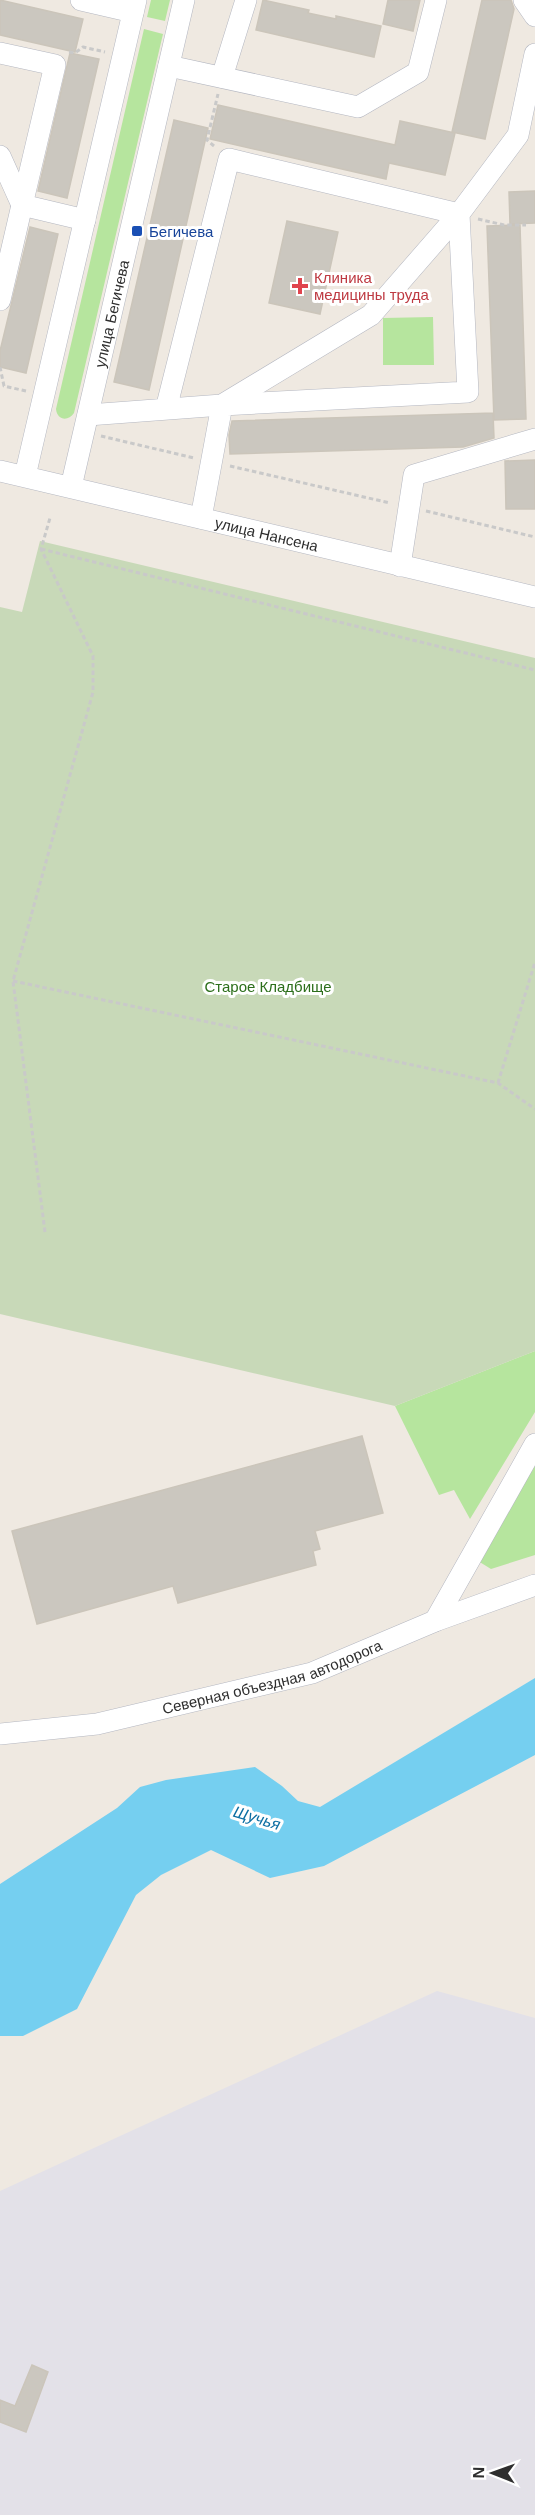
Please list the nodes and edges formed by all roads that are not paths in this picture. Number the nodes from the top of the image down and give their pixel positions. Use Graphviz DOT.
graph roads {
  1 [pos="81,0"];
  2 [pos="184,0"];
  3 [pos="246,0"];
  4 [pos="436,0"];
  5 [pos="524,0"];
  6 [pos="135,6"];
  7 [pos="535,16"];
  8 [pos="0,53"];
  9 [pos="535,54"];
  10 [pos="169,66"];
  11 [pos="222,77"];
  12 [pos="526,135"];
  13 [pos="0,156"];
  14 [pos="22,205"];
  15 [pos="459,214"];
  16 [pos="85,220"];
  17 [pos="0,300"];
  18 [pos="222,405"];
  19 [pos="166,409"];
  20 [pos="88,415"];
  21 [pos="535,439"];
  22 [pos="0,471"];
  23 [pos="25,476"];
  24 [pos="71,487"];
  25 [pos="201,518"];
  26 [pos="400,566"];
  27 [pos="535,597"];
  28 [pos="535,1444"];
  29 [pos="535,1585"];
  30 [pos="435,1621"];
  31 [pos="0,1734"];
  1 -- 6 [label="street"];
  2 -- 10 [label="street, улица Бегичева"];
  3 -- 11 [label="street"];
  4 -- 11 [label="street"];
  5 -- 7 [label="street"];
  6 -- 16 [label="street"];
  8 -- 14 [label="street"];
  9 -- 12 [label="street"];
  10 -- 11 [label="street"];
  10 -- 20 [label="street, улица Бегичева"];
  12 -- 15 [label="street"];
  13 -- 14 [label="street"];
  14 -- 16 [label="street"];
  14 -- 17 [label="street"];
  15 -- 18 [label="street"];
  15 -- 18 [label="street"];
  15 -- 19 [label="street"];
  16 -- 23 [label="street"];
  18 -- 19 [label="street"];
  18 -- 25 [label="street"];
  19 -- 20 [label="street"];
  20 -- 24 [label="street, улица Бегичева"];
  21 -- 26 [label="street"];
  22 -- 23 [label="street, улица Нансена"];
  23 -- 24 [label="street, улица Нансена"];
  24 -- 25 [label="street, улица Нансена"];
  25 -- 26 [label="street, улица Нансена"];
  26 -- 27 [label="street, улица Нансена"];
  28 -- 30 [label="street"];
  29 -- 30 [label="street, Северная объездная автодорога"];
  30 -- 31 [label="street, Северная объездная автодорога"];
}
